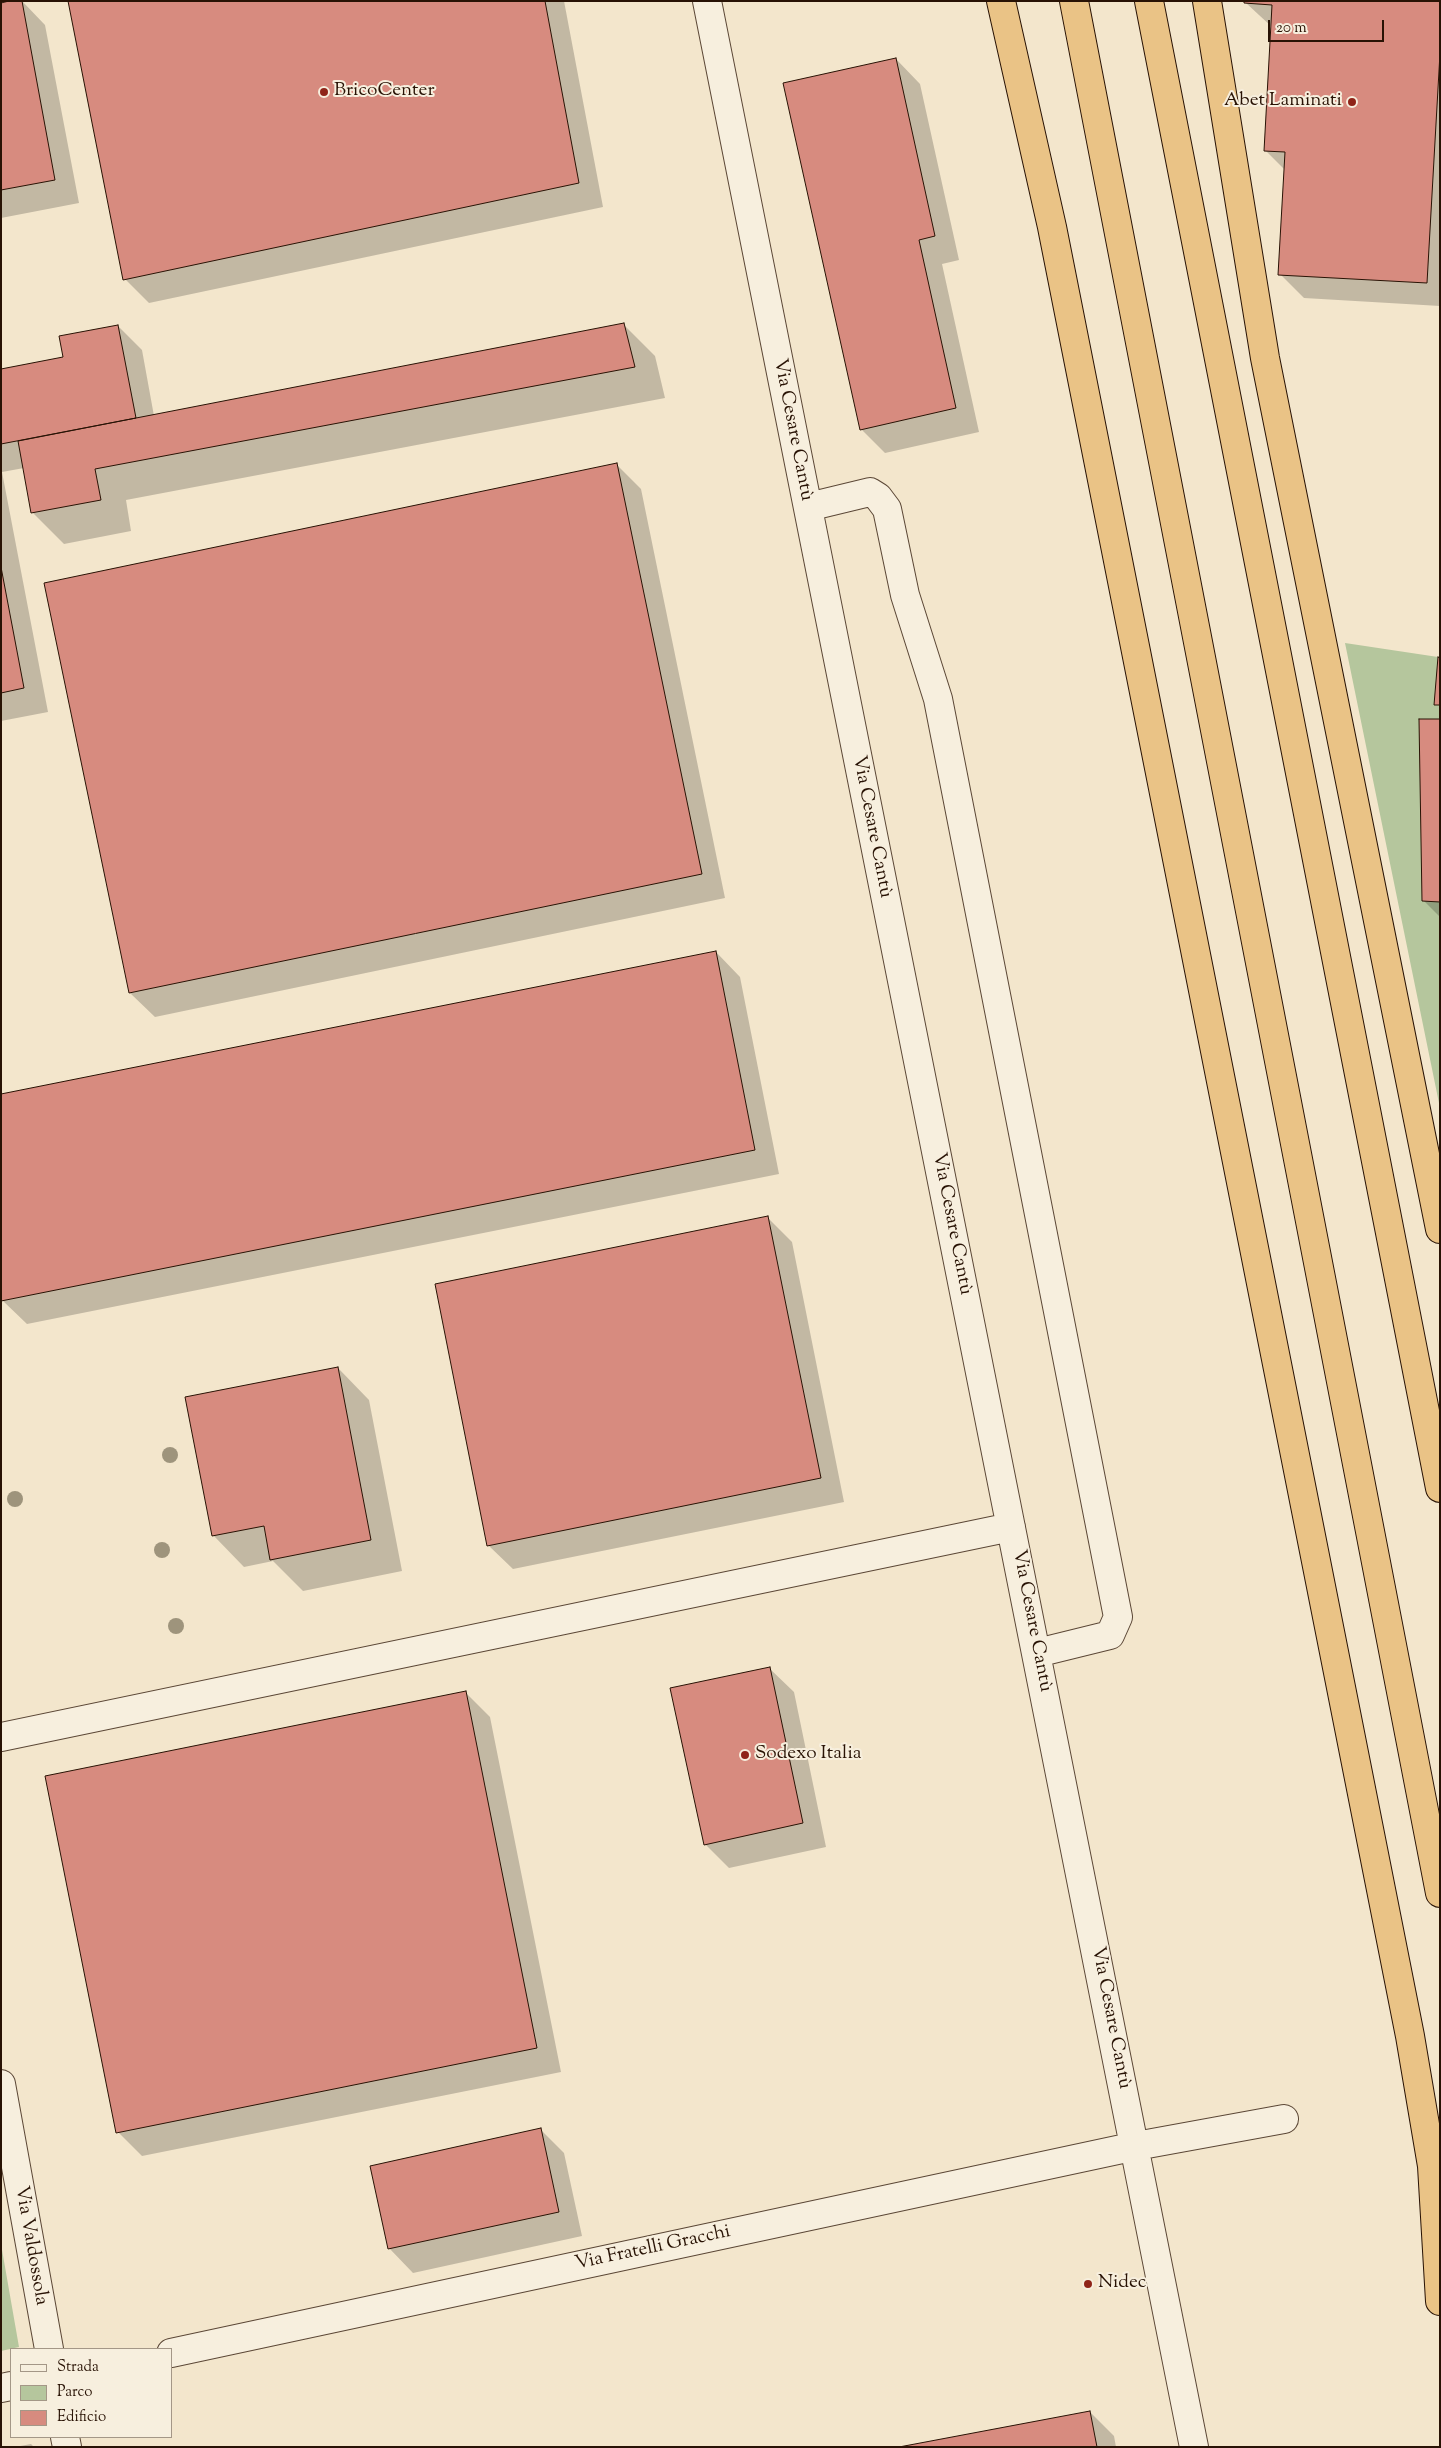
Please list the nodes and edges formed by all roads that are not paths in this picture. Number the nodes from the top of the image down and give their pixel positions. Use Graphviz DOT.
graph roads {
  1 [pos="707,1"];
  2 [pos="1001,1"];
  3 [pos="1074,1"];
  4 [pos="1149,1"];
  5 [pos="1207,1"];
  6 [pos="808,507"];
  7 [pos="1440,1229"];
  8 [pos="1440,1488"];
  9 [pos="1012,1526"];
  10 [pos="1037,1653"];
  11 [pos="1,1737"];
  12 [pos="1440,1893"];
  13 [pos="1,2084"];
  14 [pos="1284,2119"];
  15 [pos="1136,2146"];
  16 [pos="1440,2301"];
  17 [pos="48,2348"];
  18 [pos="172,2353"];
  19 [pos="1194,2447"];
  1 -- 6 [label="street, Via Cesare Cantù"];
  2 -- 16 [label="highway"];
  3 -- 12 [label="highway"];
  4 -- 8 [label="highway"];
  5 -- 7 [label="highway"];
  6 -- 9 [label="street, Via Cesare Cantù"];
  6 -- 10 [label="street"];
  9 -- 10 [label="street, Via Cesare Cantù"];
  9 -- 11 [label="street"];
  10 -- 15 [label="street, Via Cesare Cantù"];
  13 -- 17 [label="street, Via Valdossola"];
  14 -- 15 [label="street, Via Fratelli Gracchi"];
  15 -- 18 [label="street, Via Fratelli Gracchi"];
  15 -- 19 [label="street, Via Cesare Cantù"];
}
